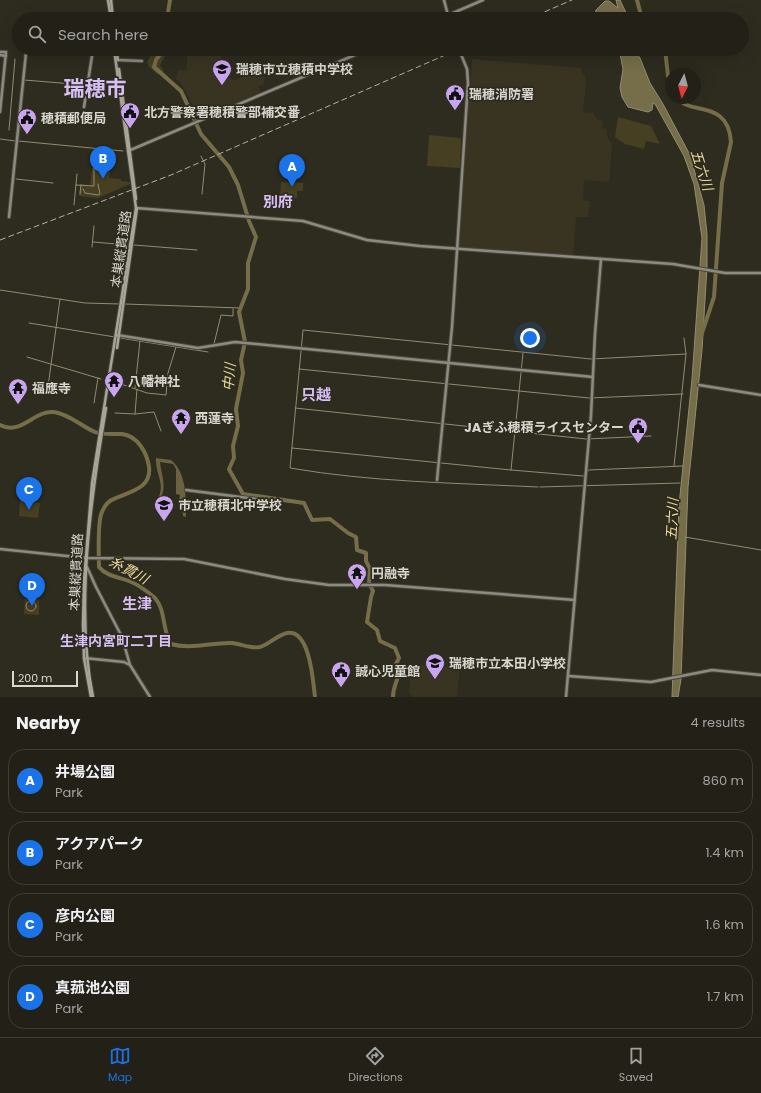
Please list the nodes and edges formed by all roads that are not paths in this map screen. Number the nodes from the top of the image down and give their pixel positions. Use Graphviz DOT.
graph roads {
  1 [pos="110,0"];
  2 [pos="444,0"];
  3 [pos="484,0"];
  4 [pos="111,12"];
  5 [pos="447,12"];
  6 [pos="455,12"];
  7 [pos="0,52"];
  8 [pos="6,54"];
  9 [pos="0,55"];
  10 [pos="26,56"];
  11 [pos="92,56"];
  12 [pos="116,56"];
  13 [pos="353,56"];
  14 [pos="461,56"];
  15 [pos="117,60"];
  16 [pos="142,61"];
  17 [pos="84,107"];
  18 [pos="0,112"];
  19 [pos="128,151"];
  20 [pos="137,208"];
  21 [pos="10,217"];
  22 [pos="458,249"];
  23 [pos="601,259"];
  24 [pos="761,273"];
  25 [pos="118,335"];
  26 [pos="448,363"];
  27 [pos="593,377"];
  28 [pos="700,385"];
  29 [pos="761,395"];
  30 [pos="437,480"];
  31 [pos="186,490"];
  32 [pos="264,500"];
  33 [pos="0,549"];
  34 [pos="87,558"];
  35 [pos="88,567"];
  36 [pos="575,600"];
  37 [pos="85,658"];
  38 [pos="130,665"];
  39 [pos="761,675"];
  40 [pos="568,676"];
  41 [pos="92,697"];
  42 [pos="150,697"];
  43 [pos="566,697"];
  1 -- 4 [label="main road"];
  2 -- 5 [label="street"];
  3 -- 6 [label="street"];
  7 -- 8 [label="street"];
  8 -- 9 [label="street"];
  8 -- 18 [label="street"];
  10 -- 21 [label="street"];
  11 -- 17 [label="street"];
  12 -- 15 [label="main road, 本巣縦貫道路"];
  13 -- 19 [label="street"];
  14 -- 22 [label="street"];
  15 -- 16 [label="street"];
  15 -- 19 [label="main road, 本巣縦貫道路"];
  19 -- 20 [label="main road, 本巣縦貫道路"];
  20 -- 22 [label="street"];
  20 -- 25 [label="main road, 本巣縦貫道路"];
  22 -- 23 [label="street"];
  22 -- 26 [label="street"];
  23 -- 24 [label="street"];
  23 -- 27 [label="street"];
  25 -- 26 [label="street"];
  25 -- 34 [label="main road, 本巣縦貫道路"];
  26 -- 27 [label="street"];
  26 -- 30 [label="street"];
  27 -- 36 [label="street"];
  28 -- 29 [label="street"];
  31 -- 32 [label="street"];
  33 -- 34 [label="street"];
  34 -- 35 [label="main road, 本巣縦貫道路"];
  34 -- 36 [label="street"];
  34 -- 37 [label="main road, 本巣縦貫道路"];
  35 -- 37 [label="main road, 本巣縦貫道路"];
  35 -- 38 [label="street"];
  36 -- 40 [label="street"];
  37 -- 38 [label="street"];
  37 -- 41 [label="main road, 本巣縦貫道路"];
  38 -- 42 [label="street"];
  39 -- 40 [label="street"];
  40 -- 43 [label="street"];
}
